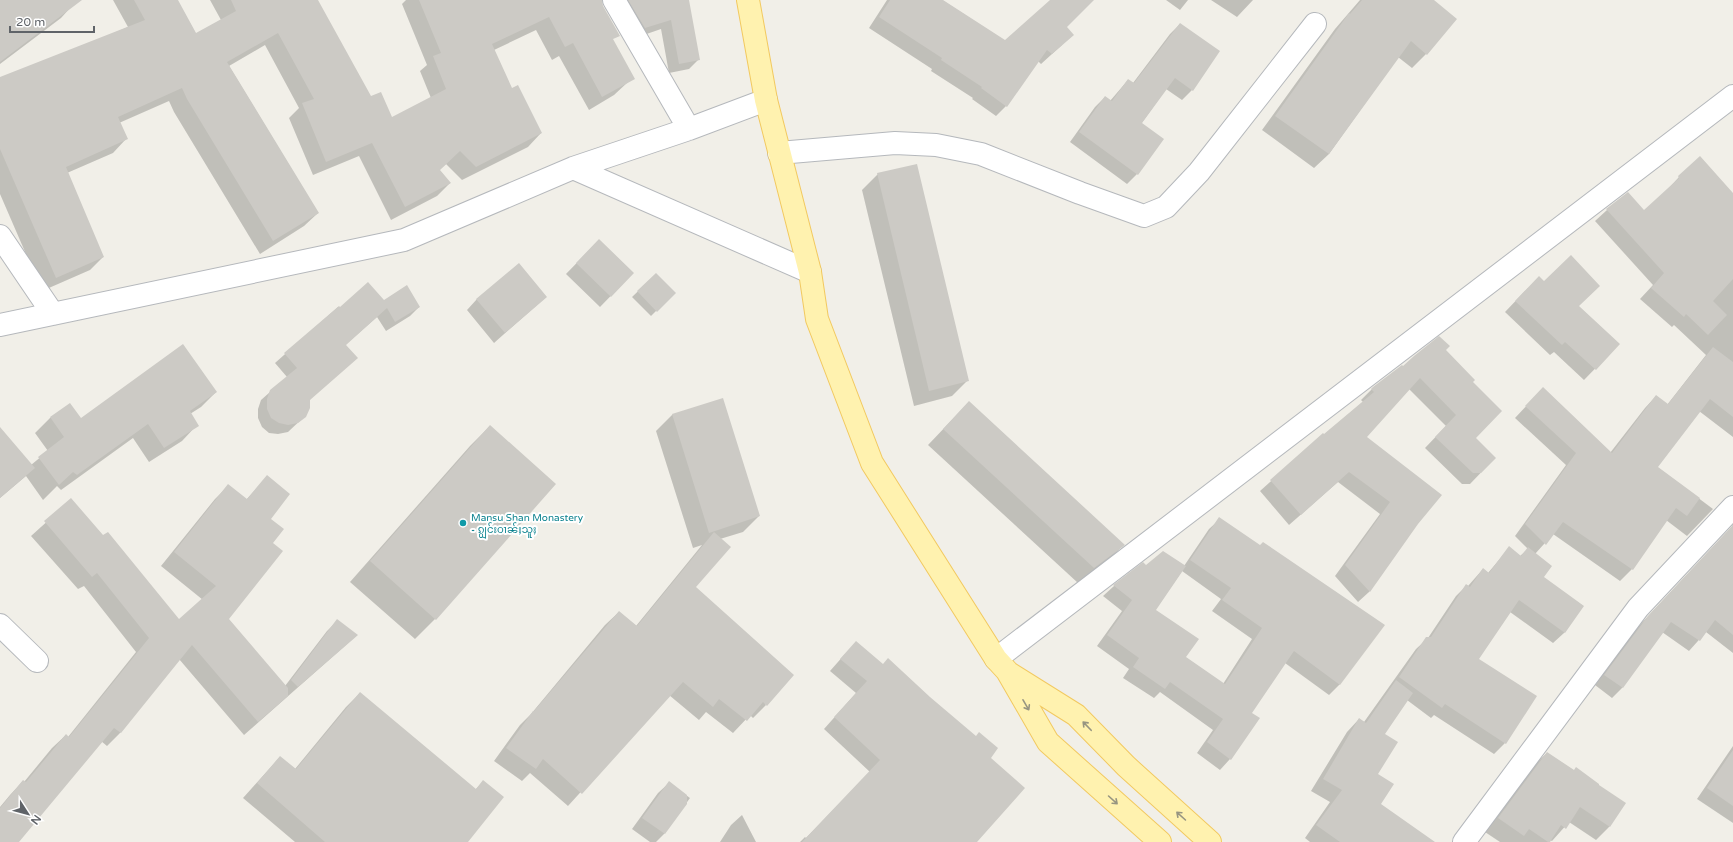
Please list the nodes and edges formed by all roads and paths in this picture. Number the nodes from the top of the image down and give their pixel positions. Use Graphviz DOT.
graph roads {
  1 [pos="614,0"];
  2 [pos="748,0"];
  3 [pos="1315,24"];
  4 [pos="1733,96"];
  5 [pos="766,100"];
  6 [pos="689,129"];
  7 [pos="779,153"];
  8 [pos="573,168"];
  9 [pos="0,236"];
  10 [pos="810,272"];
  11 [pos="53,314"];
  12 [pos="0,325"];
  13 [pos="1733,507"];
  14 [pos="0,625"];
  15 [pos="37,661"];
  16 [pos="1001,665"];
  17 [pos="1160,842"];
  18 [pos="1210,842"];
  19 [pos="1464,842"];
  1 -- 6 [label="street"];
  2 -- 5 [label="main road"];
  3 -- 7 [label="street"];
  4 -- 16 [label="street"];
  5 -- 6 [label="street"];
  5 -- 7 [label="main road"];
  6 -- 8 [label="street"];
  7 -- 10 [label="main road"];
  8 -- 10 [label="street"];
  8 -- 11 [label="street"];
  9 -- 11 [label="street"];
  10 -- 16 [label="main road"];
  11 -- 12 [label="street"];
  13 -- 19 [label="street"];
  14 -- 15 [label="street"];
  16 -- 17 [label="main road, one-way"];
  18 -- 16 [label="main road, one-way"];
}
